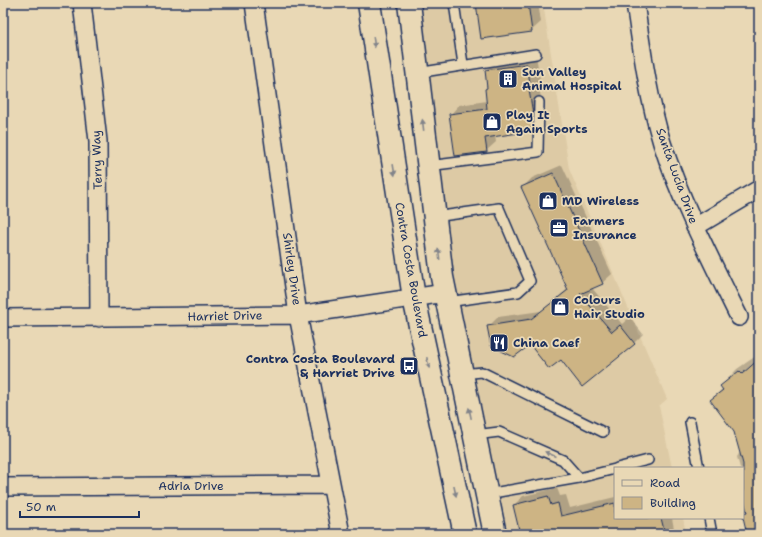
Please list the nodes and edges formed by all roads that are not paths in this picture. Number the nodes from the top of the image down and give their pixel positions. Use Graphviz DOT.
graph roads {
  1 [pos="82,3"];
  2 [pos="254,3"];
  3 [pos="369,3"];
  4 [pos="409,3"];
  5 [pos="454,3"];
  6 [pos="635,3"];
  7 [pos="536,54"];
  8 [pos="463,64"];
  9 [pos="416,73"];
  10 [pos="539,102"];
  11 [pos="428,166"];
  12 [pos="759,189"];
  13 [pos="434,217"];
  14 [pos="695,226"];
  15 [pos="414,298"];
  16 [pos="446,298"];
  17 [pos="298,315"];
  18 [pos="739,317"];
  19 [pos="3,318"];
  20 [pos="99,318"];
  21 [pos="462,374"];
  22 [pos="690,422"];
  23 [pos="603,432"];
  24 [pos="475,435"];
  25 [pos="648,460"];
  26 [pos="620,467"];
  27 [pos="699,467"];
  28 [pos="614,469"];
  29 [pos="579,478"];
  30 [pos="331,485"];
  31 [pos="3,487"];
  32 [pos="487,494"];
  33 [pos="709,519"];
  34 [pos="341,534"];
  35 [pos="465,534"];
  36 [pos="495,534"];
  37 [pos="712,534"];
  1 -- 20 [label="street, Terry Way"];
  2 -- 17 [label="street, Shirley Drive"];
  3 -- 15 [label="main road, Contra Costa Boulevard, one-way"];
  4 -- 9 [label="main road"];
  5 -- 8 [label="lane"];
  6 -- 14 [label="street, Santa Lucia Drive"];
  7 -- 8 [label="lane"];
  8 -- 9 [label="lane"];
  11 -- 9 [label="main road, one-way"];
  10 -- 11 [label="lane"];
  11 -- 13 [label="main road"];
  12 -- 14 [label="street"];
  16 -- 13 [label="main road, one-way"];
  13 -- 16 [label="lane"];
  14 -- 18 [label="street, Santa Lucia Drive"];
  15 -- 16 [label="street, Harriet Drive"];
  15 -- 17 [label="street, Harriet Drive"];
  15 -- 35 [label="main road, Contra Costa Boulevard, one-way"];
  16 -- 21 [label="main road"];
  17 -- 20 [label="street, Harriet Drive"];
  17 -- 30 [label="street, Shirley Drive"];
  19 -- 20 [label="street, Harriet Drive"];
  21 -- 23 [label="lane"];
  24 -- 21 [label="main road, one-way"];
  22 -- 27 [label="lane"];
  29 -- 24 [label="lane, one-way"];
  24 -- 32 [label="main road"];
  25 -- 26 [label="lane"];
  28 -- 29 [label="lane"];
  29 -- 32 [label="lane"];
  30 -- 31 [label="street, Adria Drive"];
  30 -- 34 [label="street, Shirley Drive"];
  32 -- 36 [label="main road"];
  33 -- 37 [label="lane"];
}
